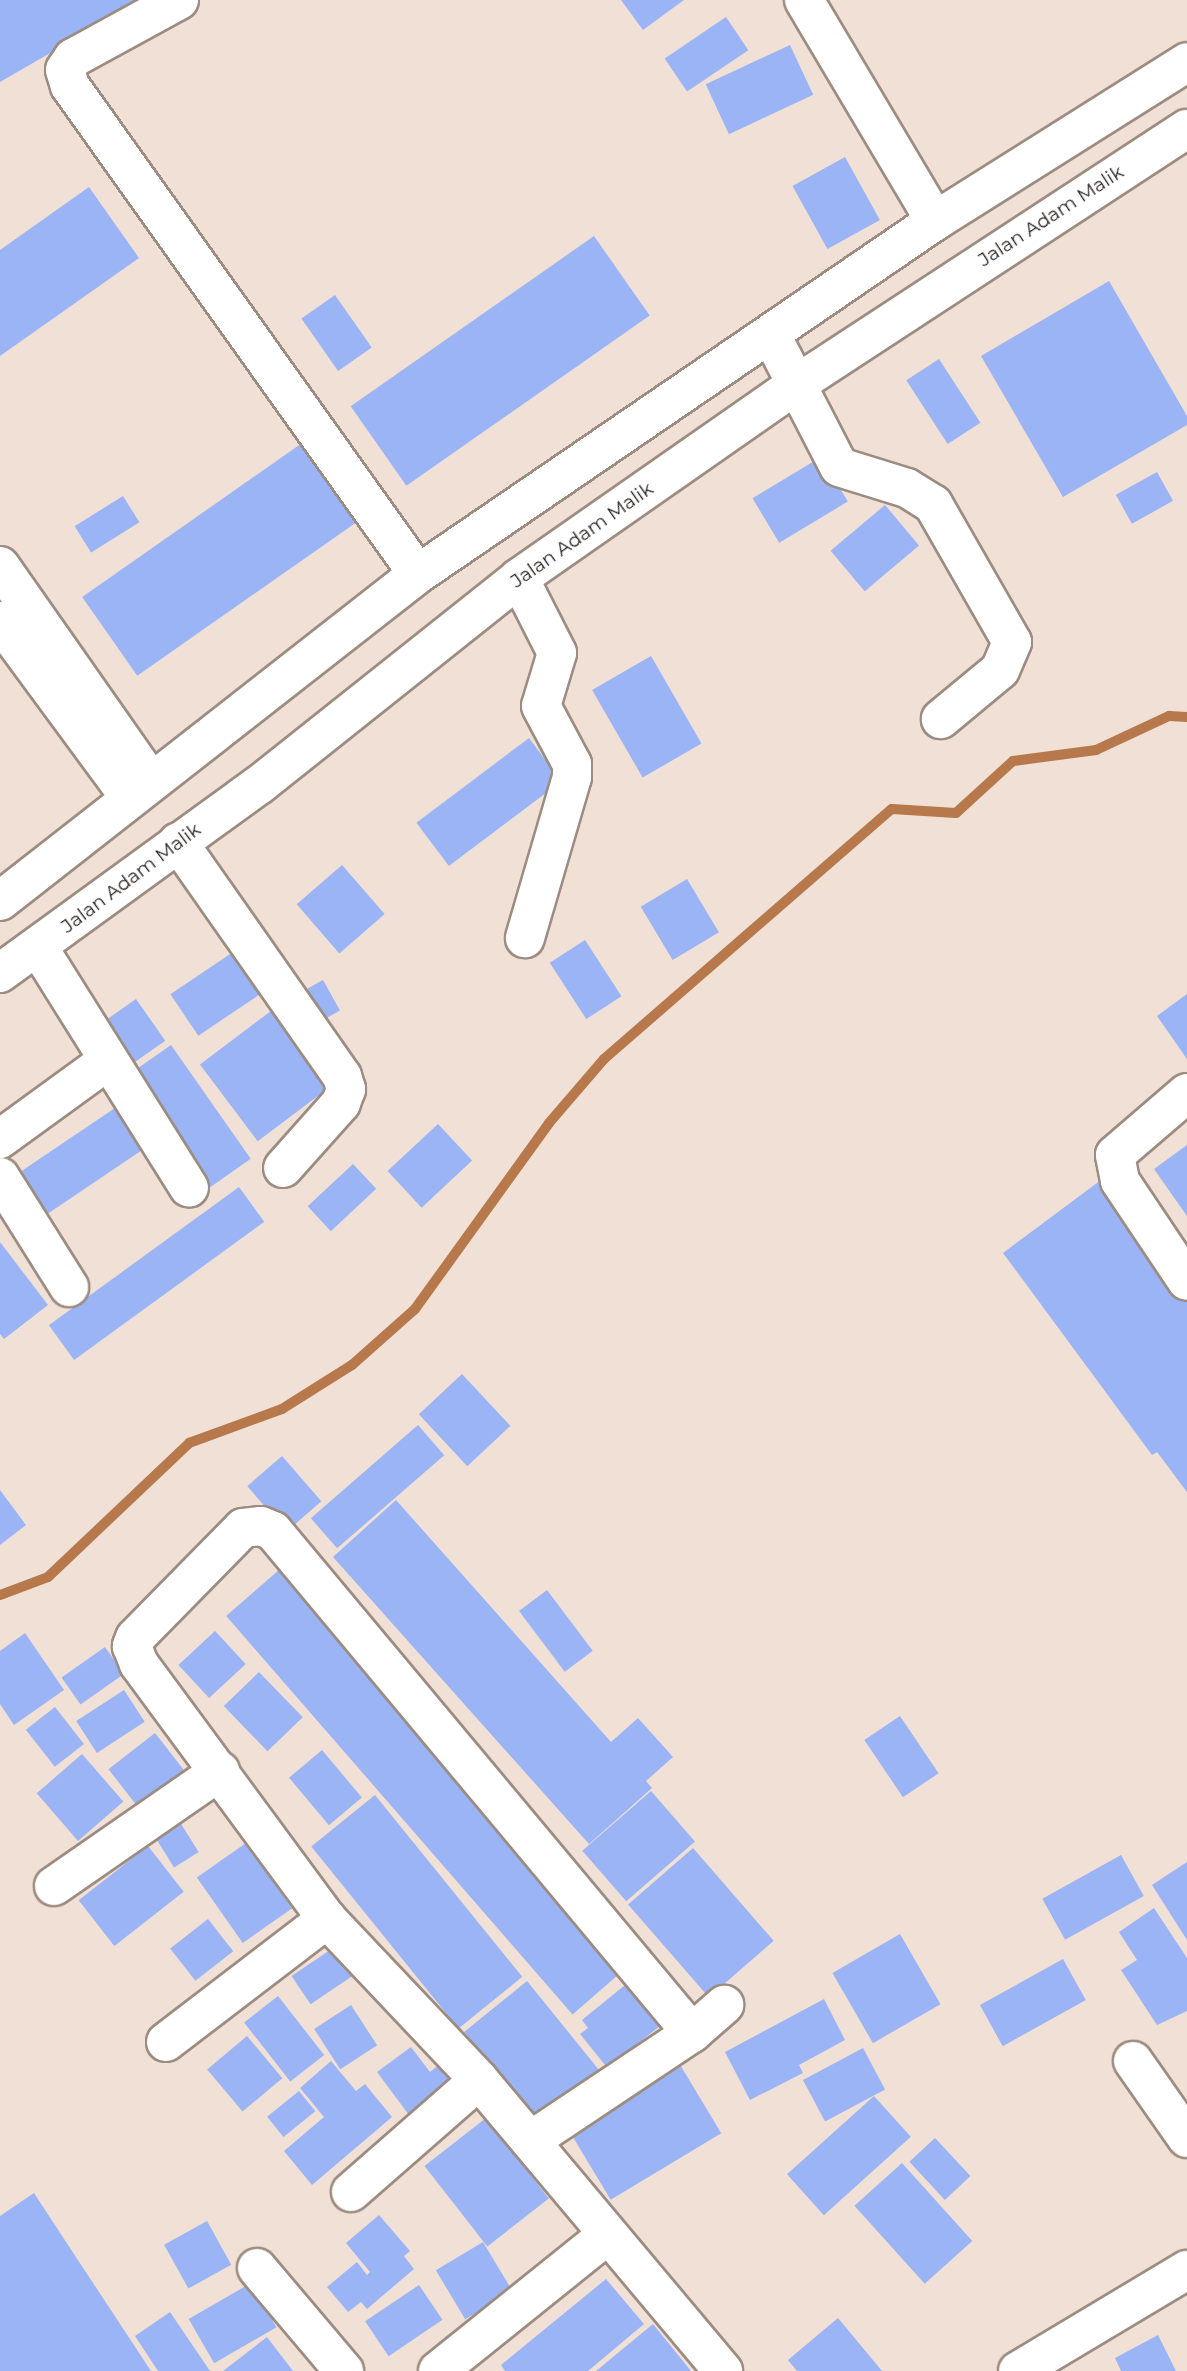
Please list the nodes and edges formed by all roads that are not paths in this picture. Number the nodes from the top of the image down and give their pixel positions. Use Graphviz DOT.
graph roads {
  1 [pos="180,0"];
  2 [pos="804,0"];
  3 [pos="1187,62"];
  4 [pos="1187,129"];
  5 [pos="935,221"];
  6 [pos="771,335"];
  7 [pos="797,384"];
  8 [pos="0,566"];
  9 [pos="418,574"];
  10 [pos="519,578"];
  11 [pos="0,621"];
  12 [pos="89,717"];
  13 [pos="941,719"];
  14 [pos="141,790"];
  15 [pos="178,842"];
  16 [pos="2,900"];
  17 [pos="525,937"];
  18 [pos="38,947"];
  19 [pos="0,973"];
  20 [pos="106,1062"];
  21 [pos="1187,1093"];
  22 [pos="0,1139"];
  23 [pos="283,1168"];
  24 [pos="0,1177"];
  25 [pos="189,1188"];
  26 [pos="1187,1281"];
  27 [pos="69,1286"];
  28 [pos="220,1771"];
  29 [pos="54,1886"];
  30 [pos="327,1919"];
  31 [pos="724,2006"];
  32 [pos="692,2033"];
  33 [pos="166,2042"];
  34 [pos="1133,2061"];
  35 [pos="479,2080"];
  36 [pos="1187,2138"];
  37 [pos="530,2141"];
  38 [pos="351,2192"];
  39 [pos="607,2235"];
  40 [pos="257,2268"];
  41 [pos="1187,2270"];
  42 [pos="344,2371"];
  43 [pos="438,2371"];
  44 [pos="723,2371"];
  45 [pos="1018,2371"];
  1 -- 9 [label="street"];
  2 -- 5 [label="street"];
  3 -- 5 [label="street"];
  4 -- 7 [label="street, Jalan Adam Malik"];
  5 -- 6 [label="street"];
  6 -- 7 [label="street"];
  6 -- 9 [label="street"];
  7 -- 10 [label="street, Jalan Adam Malik"];
  7 -- 13 [label="street"];
  8 -- 12 [label="street"];
  9 -- 14 [label="street"];
  10 -- 15 [label="street, Jalan Adam Malik"];
  10 -- 17 [label="street"];
  11 -- 12 [label="street"];
  12 -- 14 [label="street"];
  14 -- 16 [label="street"];
  15 -- 18 [label="street, Jalan Adam Malik"];
  15 -- 23 [label="street"];
  16 -- 18 [label="street"];
  18 -- 19 [label="street, Jalan Adam Malik"];
  18 -- 20 [label="street"];
  20 -- 22 [label="street"];
  20 -- 25 [label="street"];
  21 -- 26 [label="street"];
  24 -- 27 [label="street"];
  28 -- 29 [label="street"];
  28 -- 30 [label="street"];
  28 -- 32 [label="street"];
  30 -- 33 [label="street"];
  30 -- 35 [label="street"];
  31 -- 32 [label="street"];
  32 -- 37 [label="street"];
  34 -- 36 [label="street"];
  35 -- 37 [label="street"];
  35 -- 38 [label="street"];
  37 -- 39 [label="street"];
  39 -- 43 [label="street"];
  39 -- 44 [label="street"];
  40 -- 42 [label="street"];
  41 -- 45 [label="street"];
}
